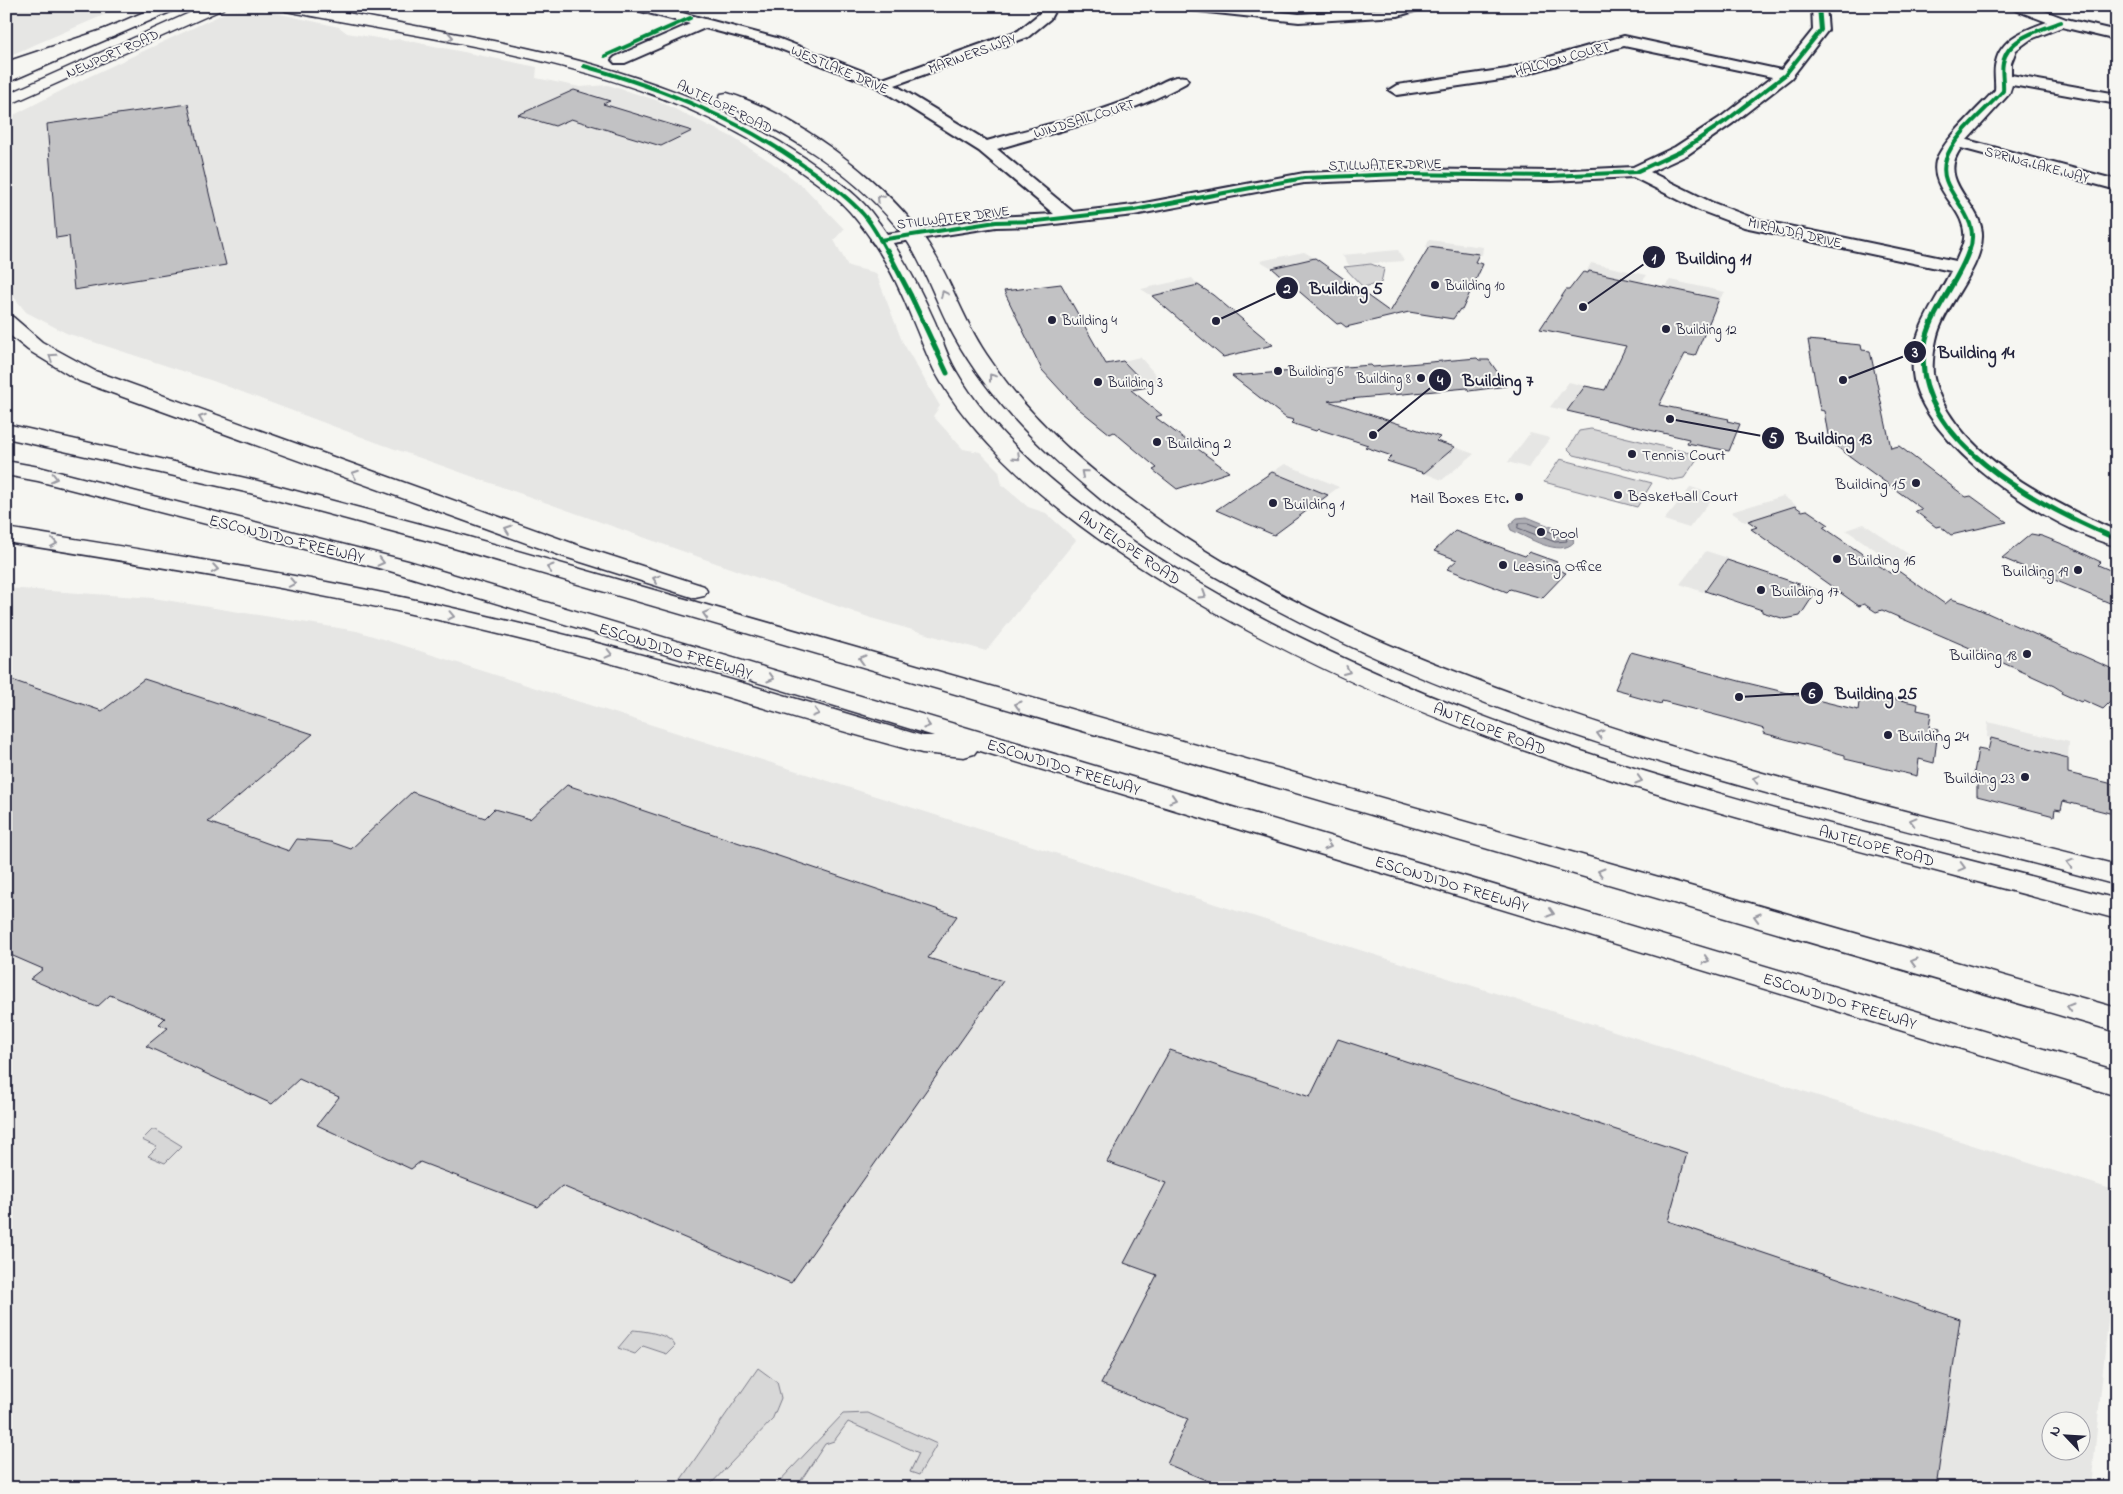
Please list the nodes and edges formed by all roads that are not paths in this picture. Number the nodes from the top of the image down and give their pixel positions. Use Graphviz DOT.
graph roads {
  1 [pos="172,6"];
  2 [pos="218,6"];
  3 [pos="286,6"];
  4 [pos="361,6"];
  5 [pos="638,6"];
  6 [pos="1050,6"];
  7 [pos="1189,6"];
  8 [pos="1416,6"];
  9 [pos="1819,6"];
  10 [pos="2018,6"];
  11 [pos="690,18"];
  12 [pos="2061,22"];
  13 [pos="706,23"];
  14 [pos="111,32"];
  15 [pos="2117,36"];
  16 [pos="482,43"];
  17 [pos="612,58"];
  18 [pos="584,66"];
  19 [pos="6,67"];
  20 [pos="1785,75"];
  21 [pos="6,78"];
  22 [pos="677,78"];
  23 [pos="2005,79"];
  24 [pos="1180,80"];
  25 [pos="883,84"];
  26 [pos="1397,90"];
  27 [pos="710,91"];
  28 [pos="727,98"];
  29 [pos="2117,99"];
  30 [pos="6,100"];
  31 [pos="1957,142"];
  32 [pos="985,147"];
  33 [pos="1636,172"];
  34 [pos="2117,185"];
  35 [pos="1067,216"];
  36 [pos="880,240"];
  37 [pos="916,240"];
  38 [pos="1962,268"];
  39 [pos="6,321"];
  40 [pos="6,431"];
  41 [pos="6,468"];
  42 [pos="6,535"];
  43 [pos="2117,539"];
  44 [pos="1098,728"];
  45 [pos="1025,754"];
  46 [pos="2117,875"];
  47 [pos="2117,909"];
  48 [pos="2117,1020"];
  49 [pos="2117,1084"];
  1 -- 14 [label="main road, NEWPORT ROAD"];
  2 -- 30 [label="main road, NEWPORT ROAD"];
  3 -- 16 [label="main road, ANTELOPE ROAD, one-way"];
  4 -- 17 [label="main road, ANTELOPE ROAD"];
  5 -- 11 [label="street, WESTLAKE DRIVE"];
  6 -- 25 [label="street, MARINERS WAY"];
  7 -- 8 [label="street"];
  9 -- 20 [label="street, STILLWATER DRIVE"];
  10 -- 12 [label="street"];
  11 -- 13 [label="street, WESTLAKE DRIVE"];
  11 -- 17 [label="street"];
  12 -- 15 [label="street"];
  12 -- 23 [label="street"];
  13 -- 17 [label="street"];
  13 -- 25 [label="street, WESTLAKE DRIVE"];
  14 -- 19 [label="main road"];
  14 -- 21 [label="main road, NEWPORT ROAD"];
  16 -- 17 [label="main road"];
  16 -- 18 [label="main road, ANTELOPE ROAD"];
  17 -- 22 [label="main road, ANTELOPE ROAD"];
  18 -- 28 [label="main road"];
  18 -- 36 [label="main road, ANTELOPE ROAD"];
  20 -- 26 [label="street, HALCYON COURT"];
  20 -- 33 [label="street, STILLWATER DRIVE"];
  23 -- 29 [label="street"];
  23 -- 31 [label="street"];
  24 -- 32 [label="street, WINDSAIL COURT"];
  25 -- 32 [label="street, WESTLAKE DRIVE"];
  27 -- 28 [label="main road, ANTELOPE ROAD"];
  37 -- 28 [label="main road, ANTELOPE ROAD, one-way"];
  31 -- 34 [label="street, SPRING LAKE WAY"];
  31 -- 38 [label="street"];
  32 -- 35 [label="street, WESTLAKE DRIVE"];
  33 -- 35 [label="street, STILLWATER DRIVE"];
  33 -- 38 [label="street, MIRANDA DRIVE"];
  35 -- 37 [label="street, STILLWATER DRIVE"];
  36 -- 37 [label="street, STILLWATER DRIVE"];
  36 -- 47 [label="main road, ANTELOPE ROAD, one-way"];
  46 -- 37 [label="main road, ANTELOPE ROAD, one-way"];
  38 -- 43 [label="street"];
  44 -- 39 [label="main road, one-way"];
  44 -- 40 [label="main road, one-way"];
  41 -- 45 [label="main road, ESCONDIDO FREEWAY, one-way"];
  42 -- 45 [label="main road, one-way"];
  48 -- 44 [label="main road, one-way"];
  45 -- 49 [label="main road, ESCONDIDO FREEWAY, one-way"];
}
